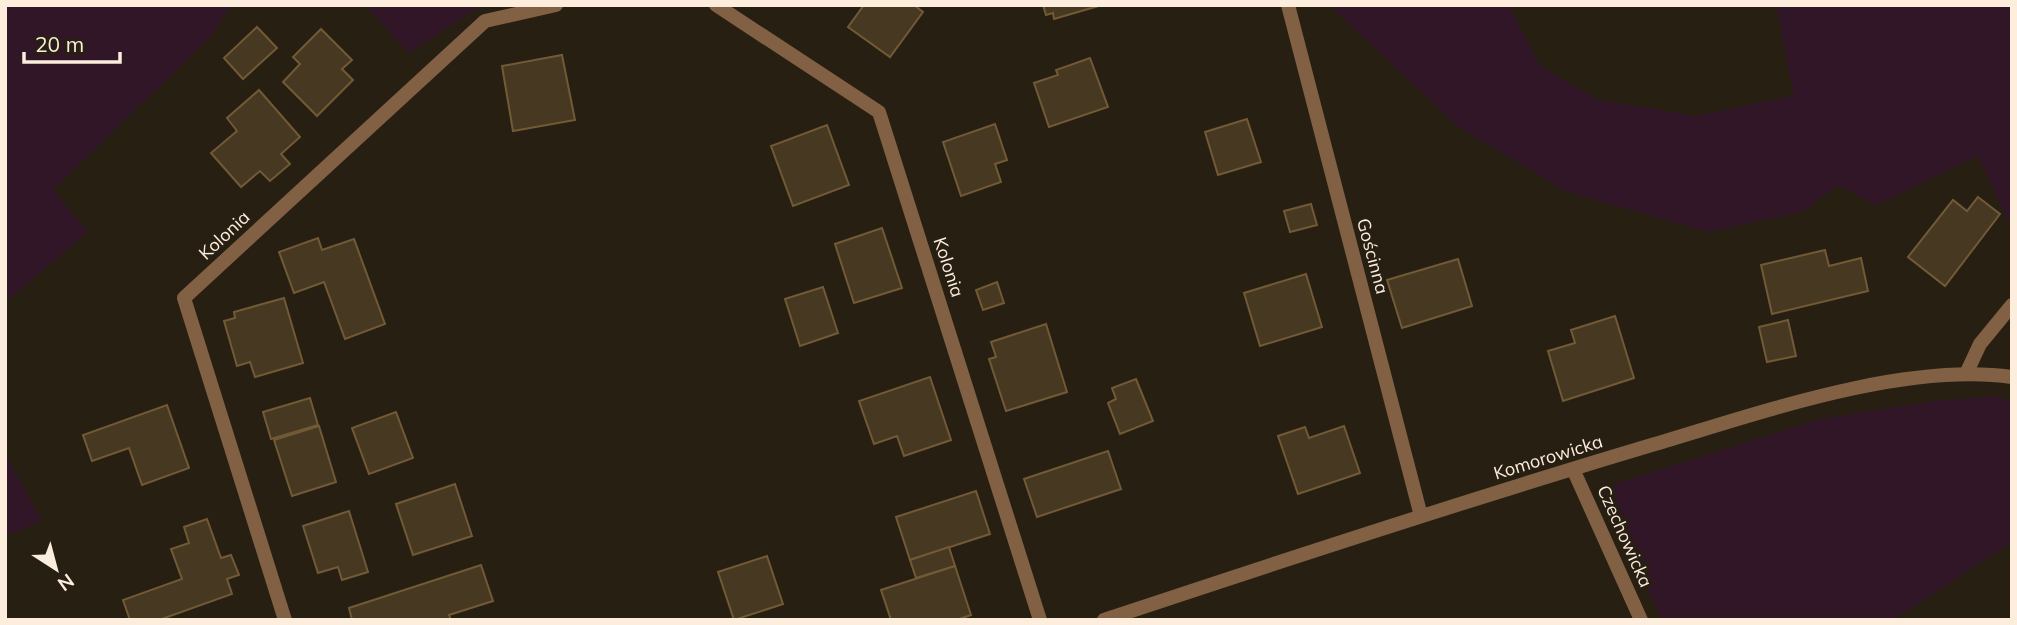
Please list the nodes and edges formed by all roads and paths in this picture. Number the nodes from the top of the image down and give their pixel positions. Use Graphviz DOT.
graph roads {
  1 [pos="556,5"];
  2 [pos="716,5"];
  3 [pos="1288,5"];
  4 [pos="2012,305"];
  5 [pos="1966,374"];
  6 [pos="2012,377"];
  7 [pos="1573,469"];
  8 [pos="1421,516"];
  9 [pos="285,620"];
  10 [pos="1040,620"];
  11 [pos="1104,620"];
  12 [pos="1641,620"];
  1 -- 9 [label="street, Kolonia"];
  2 -- 10 [label="street, Kolonia"];
  3 -- 8 [label="street, Gościnna"];
  4 -- 5 [label="street"];
  5 -- 6 [label="street, Komorowicka"];
  5 -- 7 [label="street, Komorowicka"];
  7 -- 8 [label="street, Komorowicka"];
  7 -- 12 [label="street, Czechowicka"];
  8 -- 11 [label="street, Komorowicka"];
}
